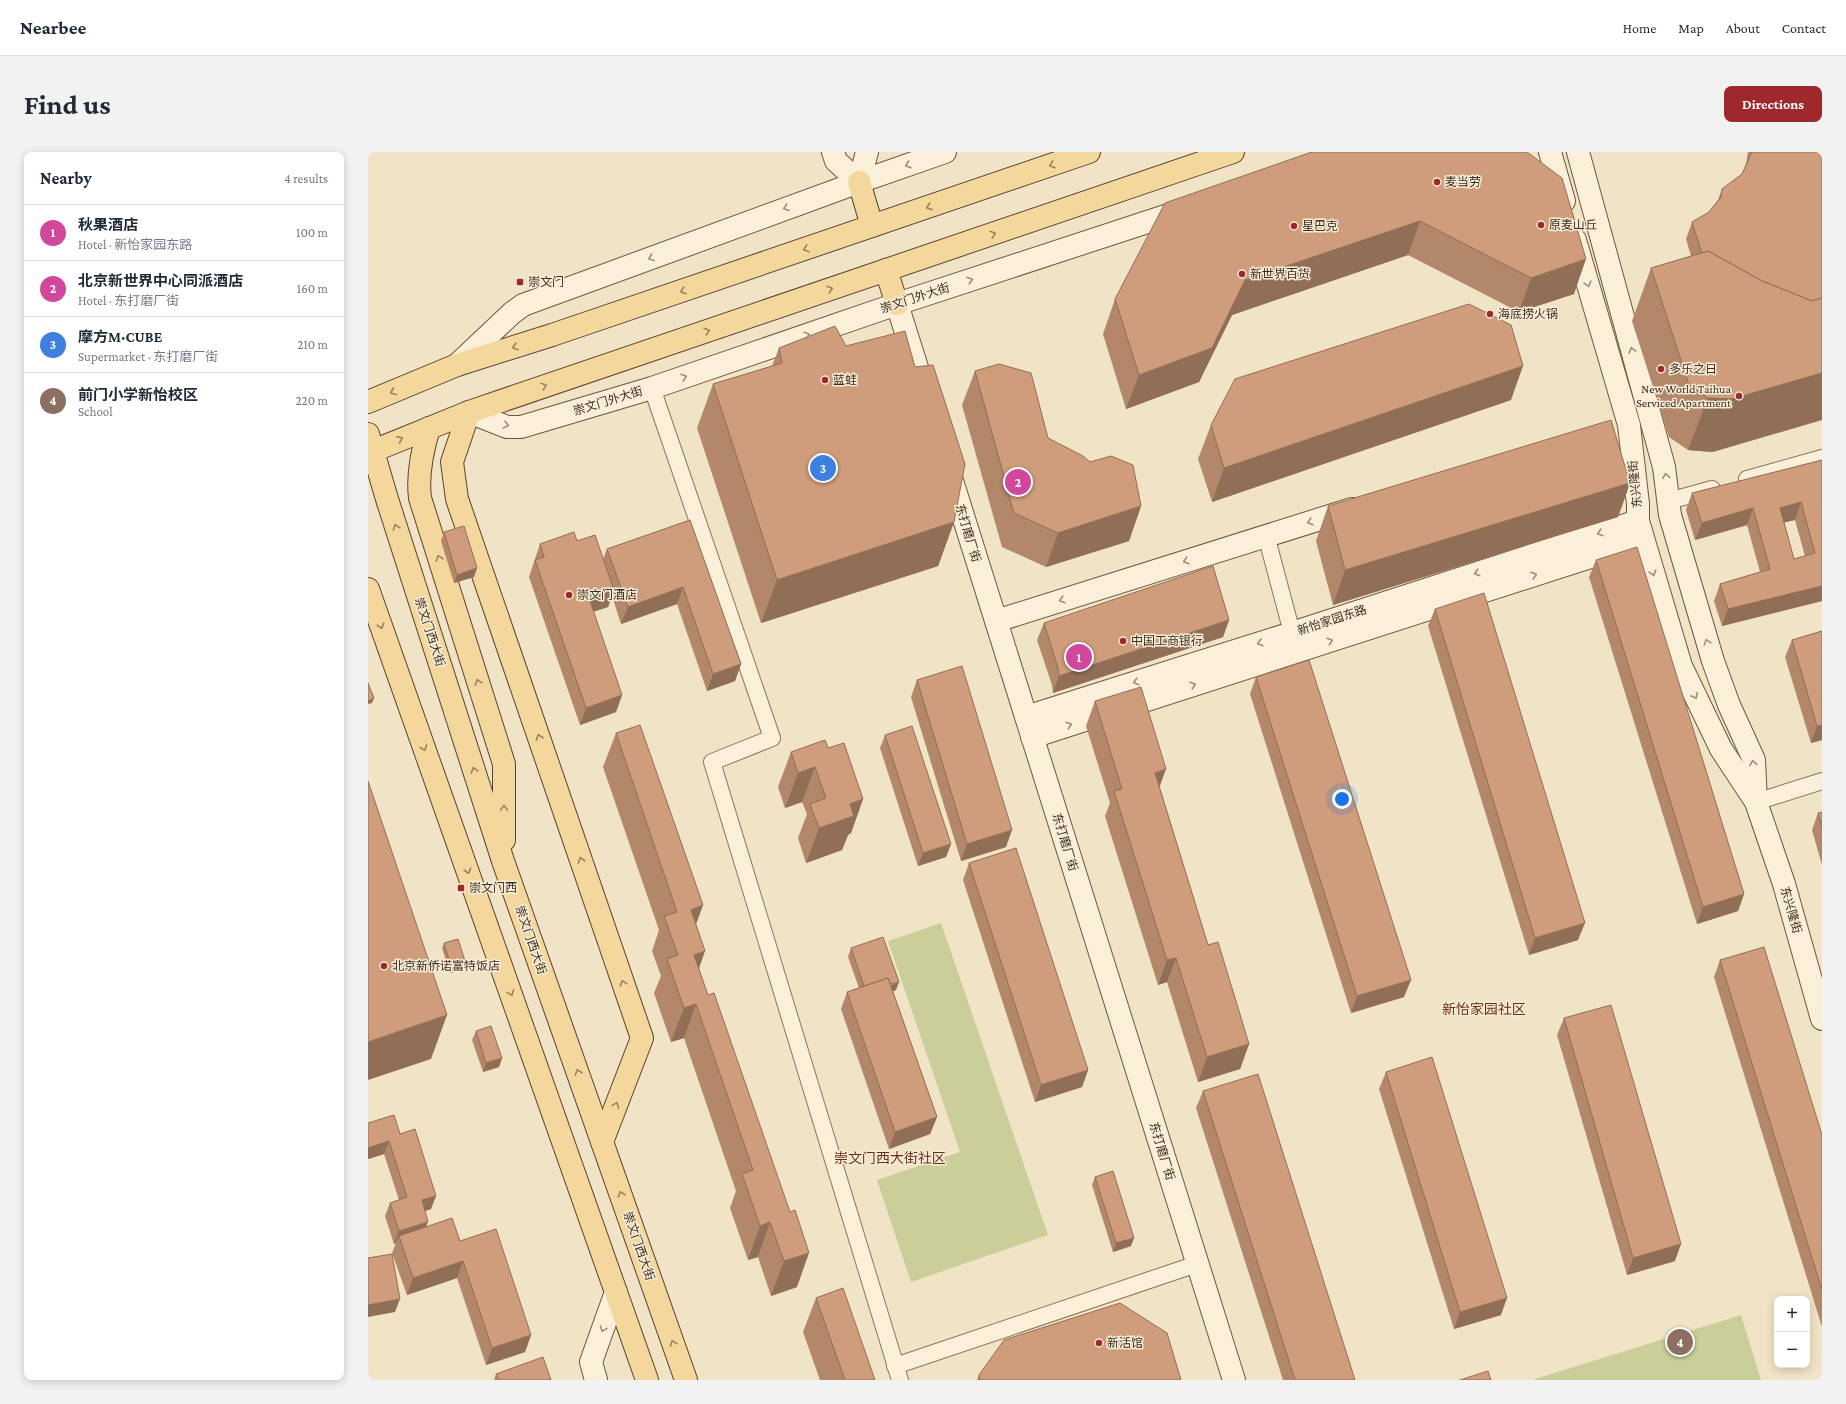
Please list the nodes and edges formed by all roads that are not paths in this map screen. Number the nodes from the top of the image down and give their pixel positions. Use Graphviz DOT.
graph roads {
  1 [pos="833,152"];
  2 [pos="867,152"];
  3 [pos="945,152"];
  4 [pos="1089,152"];
  5 [pos="1233,152"];
  6 [pos="1550,152"];
  7 [pos="1578,152"];
  8 [pos="859,182"];
  9 [pos="1204,203"];
  10 [pos="872,226"];
  11 [pos="886,270"];
  12 [pos="897,304"];
  13 [pos="457,365"];
  14 [pos="652,388"];
  15 [pos="368,402"];
  16 [pos="469,412"];
  17 [pos="932,417"];
  18 [pos="1629,425"];
  19 [pos="429,428"];
  20 [pos="1606,432"];
  21 [pos="369,446"];
  22 [pos="944,455"];
  23 [pos="1822,458"];
  24 [pos="1669,501"];
  25 [pos="1372,503"];
  26 [pos="1640,531"];
  27 [pos="1266,535"];
  28 [pos="368,589"];
  29 [pos="996,621"];
  30 [pos="1295,643"];
  31 [pos="1026,717"];
  32 [pos="1032,737"];
  33 [pos="1822,781"];
  34 [pos="1756,802"];
  35 [pos="503,861"];
  36 [pos="1822,1019"];
  37 [pos="602,1142"];
  38 [pos="1197,1264"];
  39 [pos="616,1292"];
  40 [pos="898,1373"];
  41 [pos="596,1380"];
  42 [pos="647,1380"];
  43 [pos="686,1380"];
  44 [pos="1234,1380"];
  1 -- 8 [label="street"];
  2 -- 8 [label="street"];
  3 -- 8 [label="street, one-way"];
  4 -- 10 [label="main road, one-way"];
  11 -- 5 [label="main road, one-way"];
  6 -- 18 [label="street, 东兴隆街, one-way"];
  24 -- 7 [label="street, 东兴隆街, one-way"];
  8 -- 10 [label="main road"];
  8 -- 13 [label="street, one-way"];
  12 -- 9 [label="street, 崇文门外大街, one-way"];
  10 -- 13 [label="main road, one-way"];
  11 -- 12 [label="main road"];
  16 -- 11 [label="main road, one-way"];
  14 -- 12 [label="street, 崇文门外大街, one-way"];
  12 -- 17 [label="street"];
  13 -- 15 [label="main road, one-way"];
  16 -- 14 [label="street, 崇文门外大街, one-way"];
  14 -- 40 [label="street"];
  16 -- 19 [label="main road"];
  37 -- 16 [label="main road, one-way"];
  18 -- 20 [label="street"];
  18 -- 26 [label="street, 东兴隆街"];
  21 -- 19 [label="main road, one-way"];
  35 -- 19 [label="main road, one-way"];
  35 -- 21 [label="main road, 崇文门西大街, one-way"];
  22 -- 29 [label="street, 东打磨厂街"];
  23 -- 24 [label="street"];
  34 -- 24 [label="street, 东兴隆街, one-way"];
  25 -- 27 [label="street, one-way"];
  26 -- 30 [label="street, 新怡家园东路"];
  26 -- 34 [label="street, 东兴隆街, one-way"];
  27 -- 29 [label="street, one-way"];
  27 -- 30 [label="street"];
  28 -- 39 [label="main road, one-way"];
  29 -- 31 [label="street, 东打磨厂街"];
  30 -- 31 [label="street, 新怡家园东路, one-way"];
  32 -- 30 [label="street, 新怡家园东路, one-way"];
  31 -- 32 [label="street, 东打磨厂街"];
  32 -- 38 [label="street, 东打磨厂街"];
  33 -- 34 [label="street"];
  34 -- 36 [label="street, 东兴隆街"];
  37 -- 35 [label="main road, 崇文门西大街, one-way"];
  43 -- 37 [label="main road, 崇文门西大街, one-way"];
  38 -- 40 [label="street"];
  38 -- 44 [label="street, 东打磨厂街"];
  39 -- 41 [label="street, one-way"];
  39 -- 42 [label="main road"];
}
